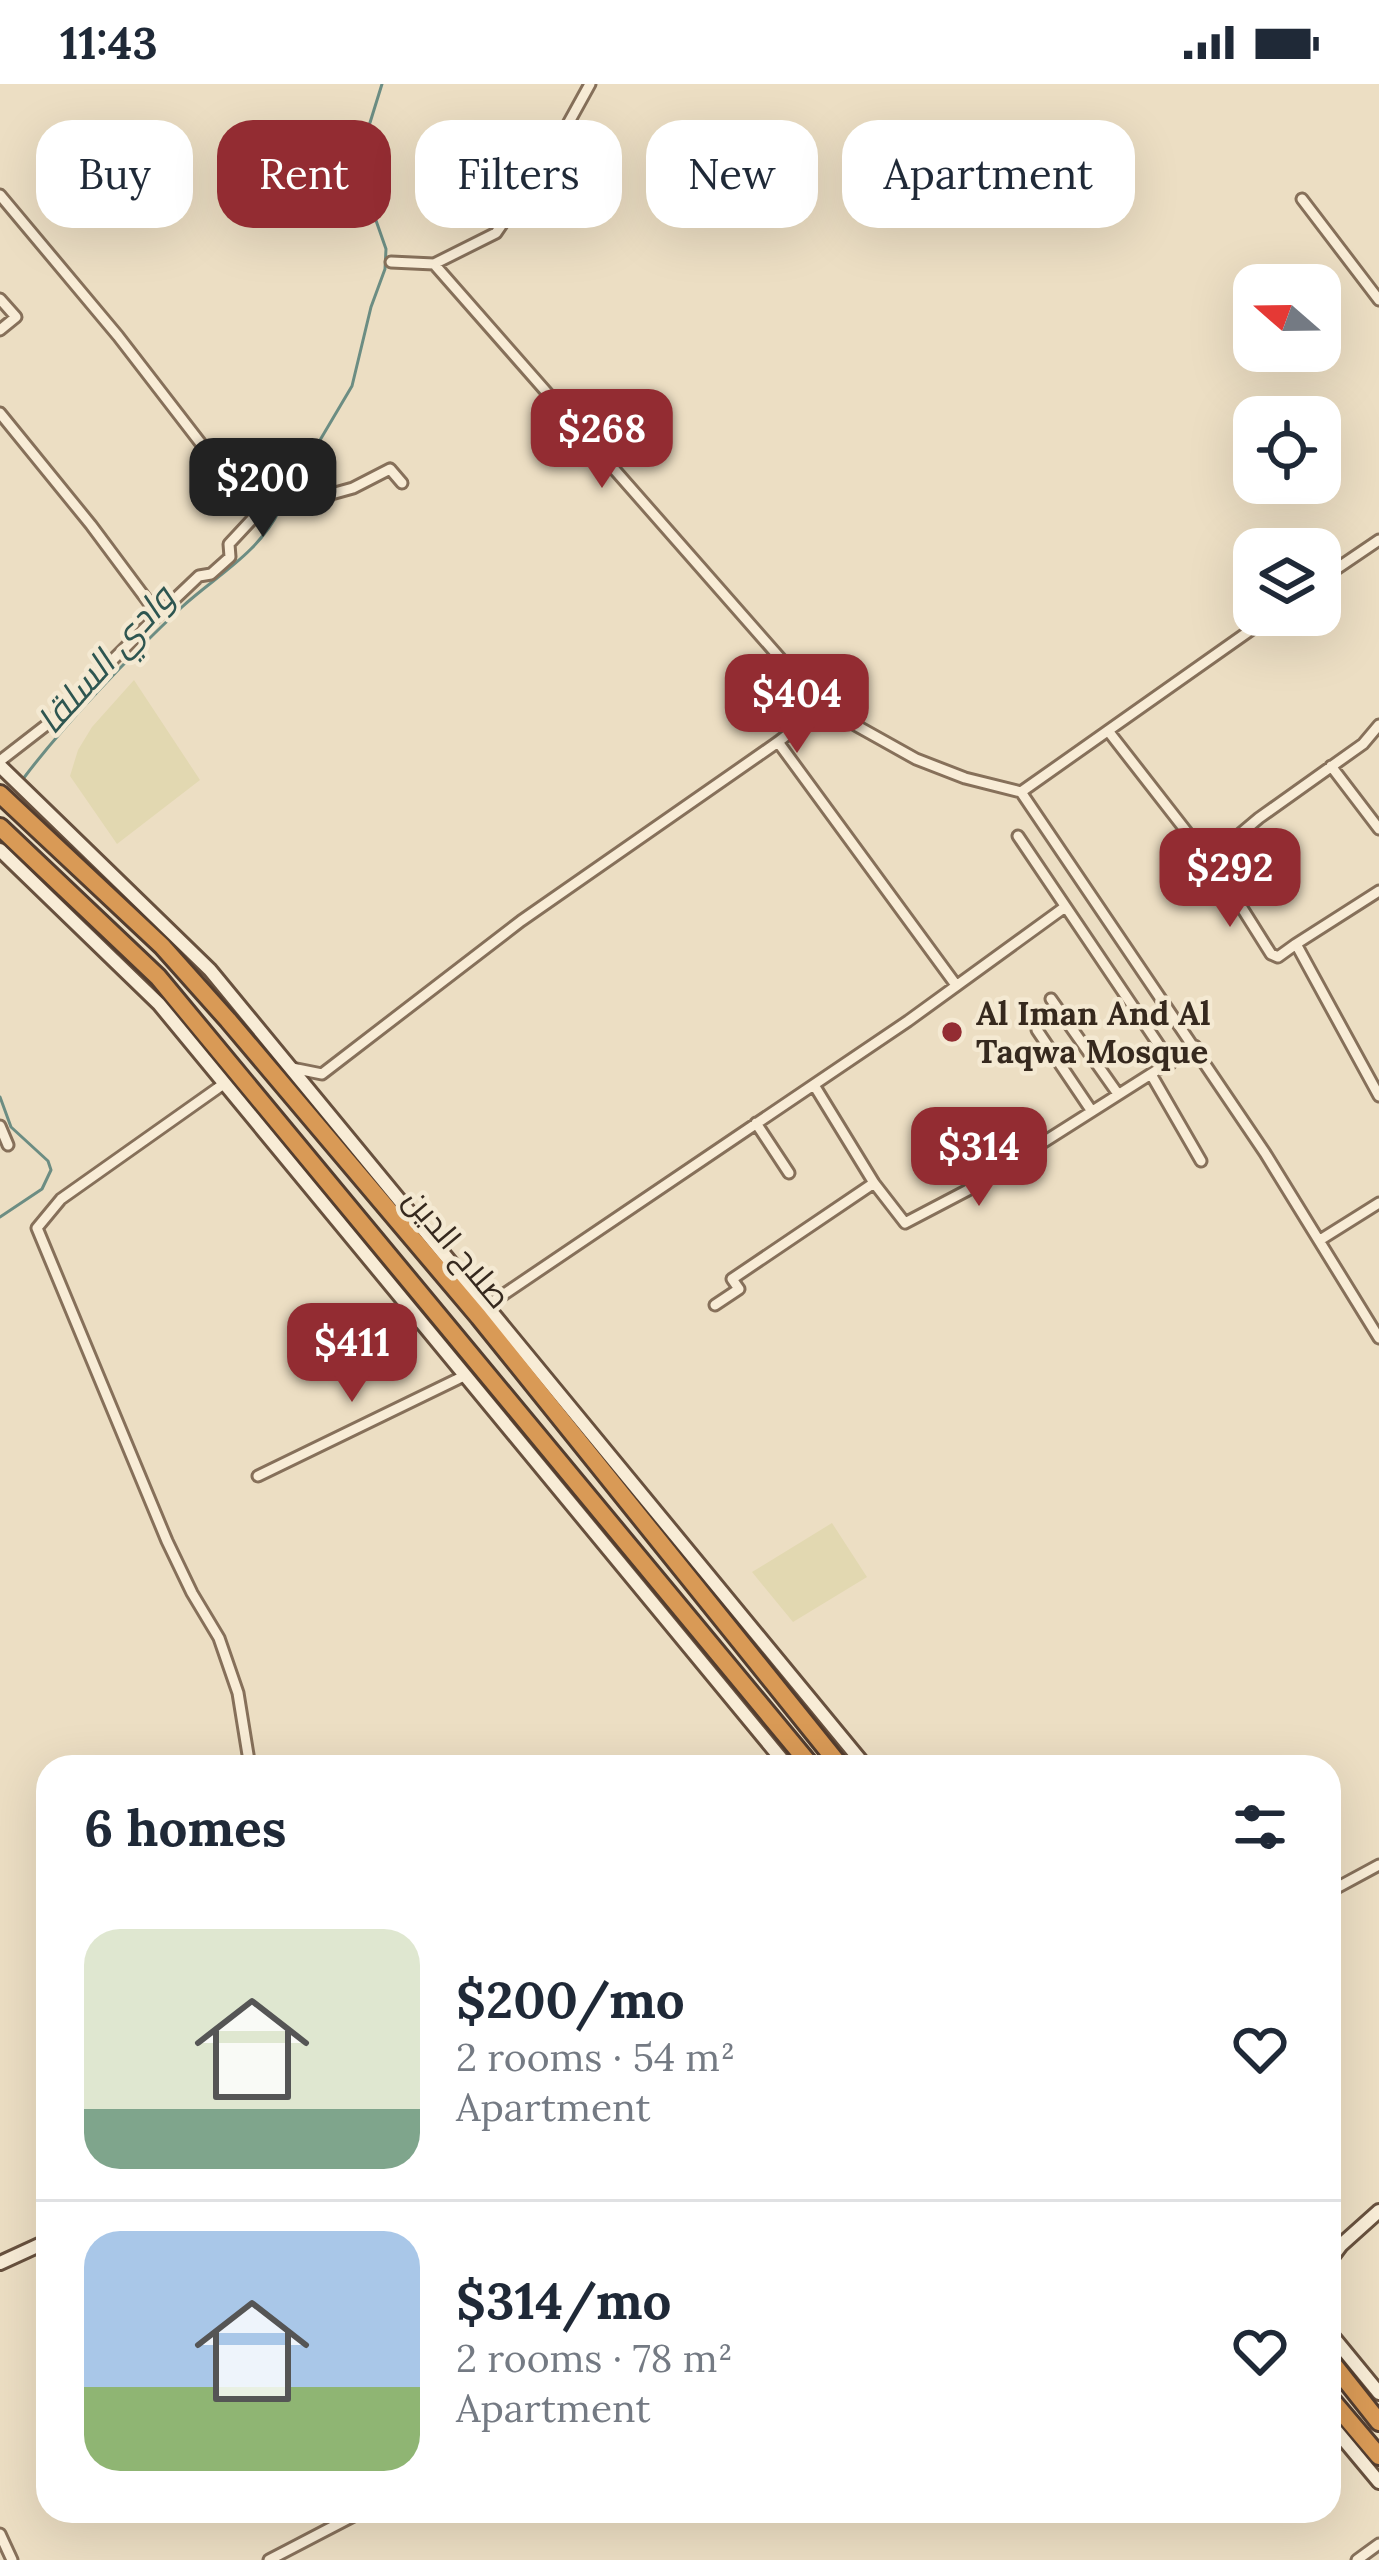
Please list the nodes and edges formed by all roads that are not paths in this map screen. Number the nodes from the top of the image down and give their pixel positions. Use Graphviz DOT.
graph roads {
  1 [pos="590,84"];
  2 [pos="0,195"];
  3 [pos="1302,199"];
  4 [pos="391,262"];
  5 [pos="434,264"];
  6 [pos="0,298"];
  7 [pos="1379,300"];
  8 [pos="0,330"];
  9 [pos="0,413"];
  10 [pos="402,483"];
  11 [pos="256,515"];
  12 [pos="1379,540"];
  13 [pos="1341,566"];
  14 [pos="158,615"];
  15 [pos="1243,636"];
  16 [pos="823,707"];
  17 [pos="1379,725"];
  18 [pos="1109,732"];
  19 [pos="778,742"];
  20 [pos="0,763"];
  21 [pos="1331,766"];
  22 [pos="1021,792"];
  23 [pos="0,794"];
  24 [pos="2,829"];
  25 [pos="1379,829"];
  26 [pos="1018,836"];
  27 [pos="0,850"];
  28 [pos="1208,861"];
  29 [pos="1379,891"];
  30 [pos="1065,907"];
  31 [pos="1296,944"];
  32 [pos="956,985"];
  33 [pos="1051,999"];
  34 [pos="1037,1030"];
  35 [pos="1195,1046"];
  36 [pos="1171,1063"];
  37 [pos="292,1068"];
  38 [pos="322,1074"];
  39 [pos="1152,1076"];
  40 [pos="225,1083"];
  41 [pos="814,1085"];
  42 [pos="1118,1094"];
  43 [pos="1379,1096"];
  44 [pos="326,1109"];
  45 [pos="1091,1110"];
  46 [pos="756,1123"];
  47 [pos="0,1126"];
  48 [pos="8,1144"];
  49 [pos="1201,1161"];
  50 [pos="789,1173"];
  51 [pos="874,1183"];
  52 [pos="1379,1203"];
  53 [pos="1320,1240"];
  54 [pos="488,1305"];
  55 [pos="715,1305"];
  56 [pos="1379,1338"];
  57 [pos="466,1375"];
  58 [pos="258,1476"];
  59 [pos="721,1620"];
  60 [pos="696,1624"];
  61 [pos="248,1755"];
  62 [pos="778,1755"];
  63 [pos="802,1755"];
  64 [pos="831,1755"];
  65 [pos="856,1755"];
  66 [pos="1379,1865"];
  67 [pos="1341,1886"];
  68 [pos="1379,2211"];
  69 [pos="1341,2242"];
  70 [pos="36,2246"];
  71 [pos="0,2263"];
  72 [pos="1341,2347"];
  73 [pos="1341,2374"];
  74 [pos="1379,2393"];
  75 [pos="1341,2411"];
  76 [pos="1379,2422"];
  77 [pos="1341,2436"];
  78 [pos="1379,2456"];
  79 [pos="1379,2482"];
  80 [pos="340,2523"];
  81 [pos="0,2534"];
  82 [pos="1379,2544"];
  83 [pos="12,2560"];
  84 [pos="269,2560"];
  85 [pos="1357,2560"];
  1 -- 5 [label="street"];
  2 -- 11 [label="street"];
  3 -- 7 [label="street"];
  4 -- 5 [label="street"];
  5 -- 16 [label="street"];
  6 -- 8 [label="street"];
  9 -- 14 [label="street"];
  10 -- 11 [label="street"];
  11 -- 14 [label="street"];
  12 -- 13 [label="street"];
  14 -- 20 [label="street"];
  15 -- 18 [label="street"];
  16 -- 19 [label="street"];
  16 -- 22 [label="street"];
  17 -- 21 [label="street"];
  18 -- 22 [label="street"];
  18 -- 28 [label="street"];
  19 -- 32 [label="street"];
  19 -- 38 [label="street"];
  20 -- 37 [label="main road"];
  21 -- 25 [label="street"];
  21 -- 28 [label="street"];
  22 -- 35 [label="street"];
  23 -- 59 [label="highway, صلاح الدين"];
  24 -- 60 [label="highway, صلاح الدين"];
  26 -- 30 [label="street"];
  27 -- 40 [label="main road"];
  28 -- 31 [label="street"];
  29 -- 31 [label="street"];
  30 -- 32 [label="street"];
  30 -- 36 [label="street"];
  31 -- 43 [label="street"];
  32 -- 41 [label="street"];
  33 -- 42 [label="street"];
  34 -- 45 [label="street"];
  35 -- 36 [label="street"];
  35 -- 53 [label="street"];
  36 -- 39 [label="street"];
  37 -- 38 [label="street"];
  37 -- 44 [label="main road"];
  38 -- 44 [label="street"];
  39 -- 42 [label="street"];
  39 -- 49 [label="street"];
  40 -- 57 [label="main road"];
  40 -- 61 [label="street"];
  41 -- 46 [label="street"];
  41 -- 51 [label="street"];
  42 -- 45 [label="street"];
  44 -- 54 [label="main road"];
  45 -- 51 [label="street"];
  46 -- 50 [label="street"];
  46 -- 54 [label="street"];
  47 -- 48 [label="street"];
  51 -- 55 [label="street"];
  52 -- 53 [label="street"];
  53 -- 56 [label="street"];
  54 -- 65 [label="main road"];
  57 -- 58 [label="street"];
  57 -- 62 [label="main road"];
  59 -- 60 [label="highway"];
  59 -- 64 [label="highway, صلاح الدين"];
  60 -- 63 [label="highway, صلاح الدين"];
  66 -- 67 [label="street"];
  68 -- 69 [label="main road"];
  70 -- 71 [label="main road"];
  72 -- 74 [label="main road"];
  73 -- 76 [label="highway"];
  75 -- 78 [label="highway"];
  77 -- 79 [label="main road"];
  80 -- 84 [label="street"];
  81 -- 83 [label="street"];
  82 -- 85 [label="street"];
}
